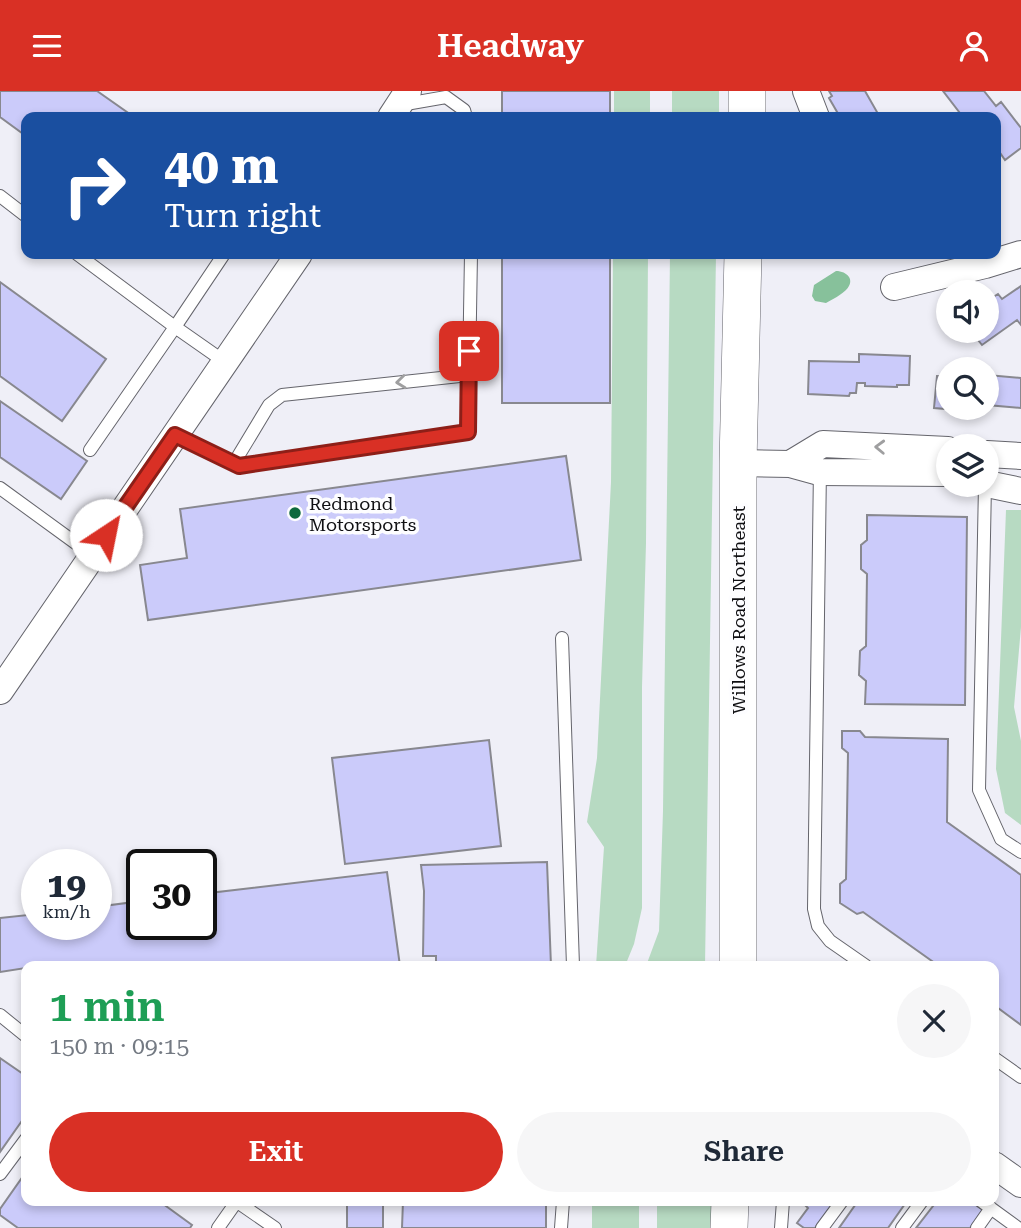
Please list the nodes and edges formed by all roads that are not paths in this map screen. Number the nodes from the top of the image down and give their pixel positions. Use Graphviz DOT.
graph roads {
  1 [pos="747,91"];
  2 [pos="806,91"];
  3 [pos="399,105"];
  4 [pos="465,112"];
  5 [pos="747,112"];
  6 [pos="814,112"];
  7 [pos="0,196"];
  8 [pos="21,212"];
  9 [pos="1021,254"];
  10 [pos="84,259"];
  11 [pos="222,259"];
  12 [pos="296,259"];
  13 [pos="471,259"];
  14 [pos="743,259"];
  15 [pos="894,287"];
  16 [pos="175,327"];
  17 [pos="225,362"];
  18 [pos="469,375"];
  19 [pos="175,435"];
  20 [pos="823,445"];
  21 [pos="90,450"];
  22 [pos="936,450"];
  23 [pos="999,455"];
  24 [pos="1021,456"];
  25 [pos="234,463"];
  26 [pos="738,463"];
  27 [pos="790,464"];
  28 [pos="819,472"];
  29 [pos="936,473"];
  30 [pos="999,487"];
  31 [pos="0,488"];
  32 [pos="1021,491"];
  33 [pos="986,497"];
  34 [pos="92,555"];
  35 [pos="562,638"];
  36 [pos="0,691"];
  37 [pos="1021,852"];
  38 [pos="573,961"];
  39 [pos="738,961"];
  40 [pos="859,961"];
  41 [pos="0,1015"];
  42 [pos="21,1032"];
  43 [pos="999,1062"];
  44 [pos="1021,1077"];
  45 [pos="21,1146"];
  46 [pos="999,1169"];
  47 [pos="0,1174"];
  48 [pos="1021,1184"];
  49 [pos="233,1206"];
  50 [pos="243,1206"];
  51 [pos="563,1206"];
  52 [pos="730,1206"];
  53 [pos="783,1206"];
  54 [pos="838,1206"];
  55 [pos="918,1206"];
  56 [pos="985,1206"];
  57 [pos="989,1206"];
  58 [pos="218,1228"];
  59 [pos="275,1228"];
  60 [pos="561,1228"];
  61 [pos="729,1228"];
  62 [pos="782,1228"];
  63 [pos="822,1228"];
  64 [pos="902,1228"];
  65 [pos="977,1228"];
  66 [pos="1018,1228"];
  1 -- 5 [label="street"];
  2 -- 6 [label="street"];
  3 -- 4 [label="lane"];
  7 -- 8 [label="lane"];
  9 -- 15 [label="street"];
  10 -- 16 [label="lane"];
  11 -- 16 [label="lane"];
  12 -- 17 [label="street"];
  13 -- 18 [label="lane"];
  14 -- 26 [label="street, Willows Road Northeast"];
  16 -- 17 [label="lane"];
  16 -- 21 [label="lane"];
  17 -- 19 [label="street"];
  18 -- 25 [label="lane, one-way"];
  18 -- 25 [label="lane"];
  19 -- 25 [label="lane"];
  19 -- 34 [label="street"];
  22 -- 20 [label="street, one-way"];
  20 -- 27 [label="street"];
  20 -- 28 [label="lane"];
  23 -- 24 [label="street"];
  26 -- 27 [label="street"];
  26 -- 39 [label="street, Willows Road Northeast"];
  27 -- 28 [label="street"];
  28 -- 29 [label="street"];
  28 -- 40 [label="lane"];
  30 -- 32 [label="street"];
  31 -- 34 [label="lane"];
  33 -- 37 [label="lane"];
  34 -- 36 [label="street"];
  35 -- 38 [label="lane"];
  41 -- 42 [label="lane"];
  43 -- 44 [label="lane"];
  45 -- 47 [label="lane"];
  46 -- 48 [label="street"];
  49 -- 58 [label="lane"];
  50 -- 59 [label="lane"];
  51 -- 60 [label="lane"];
  52 -- 61 [label="street"];
  53 -- 62 [label="lane"];
  54 -- 63 [label="lane"];
  55 -- 64 [label="lane"];
  56 -- 65 [label="lane"];
  57 -- 66 [label="lane"];
}
